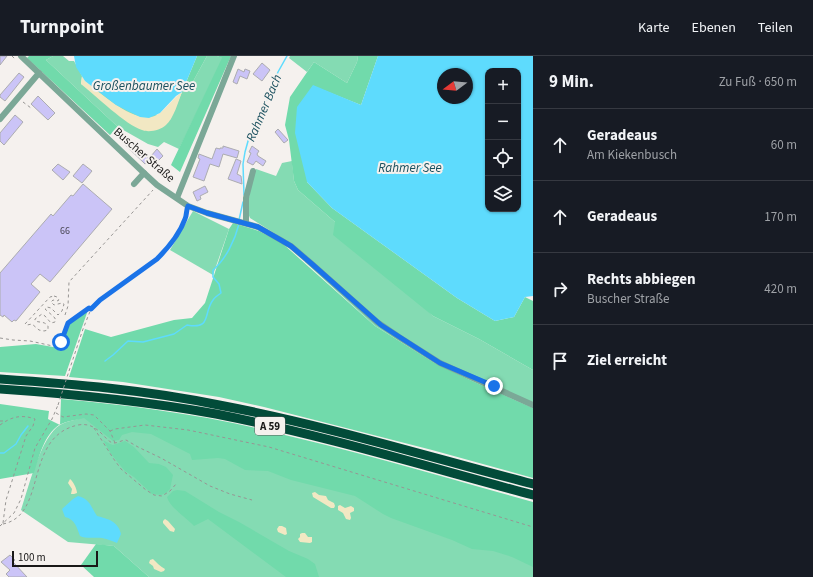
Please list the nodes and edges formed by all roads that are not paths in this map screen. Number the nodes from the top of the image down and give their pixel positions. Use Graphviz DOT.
graph roads {
  1 [pos="234,56"];
  2 [pos="24,57"];
  3 [pos="39,73"];
  4 [pos="0,119"];
  5 [pos="252,171"];
  6 [pos="144,173"];
  7 [pos="134,184"];
  8 [pos="177,198"];
  9 [pos="241,222"];
  10 [pos="0,379"];
  11 [pos="0,389"];
  12 [pos="533,405"];
  13 [pos="533,484"];
  14 [pos="533,495"];
  1 -- 8 [label="street"];
  2 -- 3 [label="street, Buscher Straße"];
  3 -- 4 [label="street"];
  3 -- 6 [label="street, Buscher Straße"];
  5 -- 9 [label="street"];
  6 -- 7 [label="street"];
  6 -- 8 [label="street, Buscher Straße"];
  8 -- 9 [label="street, Buscher Straße"];
  9 -- 12 [label="street, Buscher Straße"];
  10 -- 13 [label="highway, A 59"];
  11 -- 14 [label="highway, A 59"];
}
